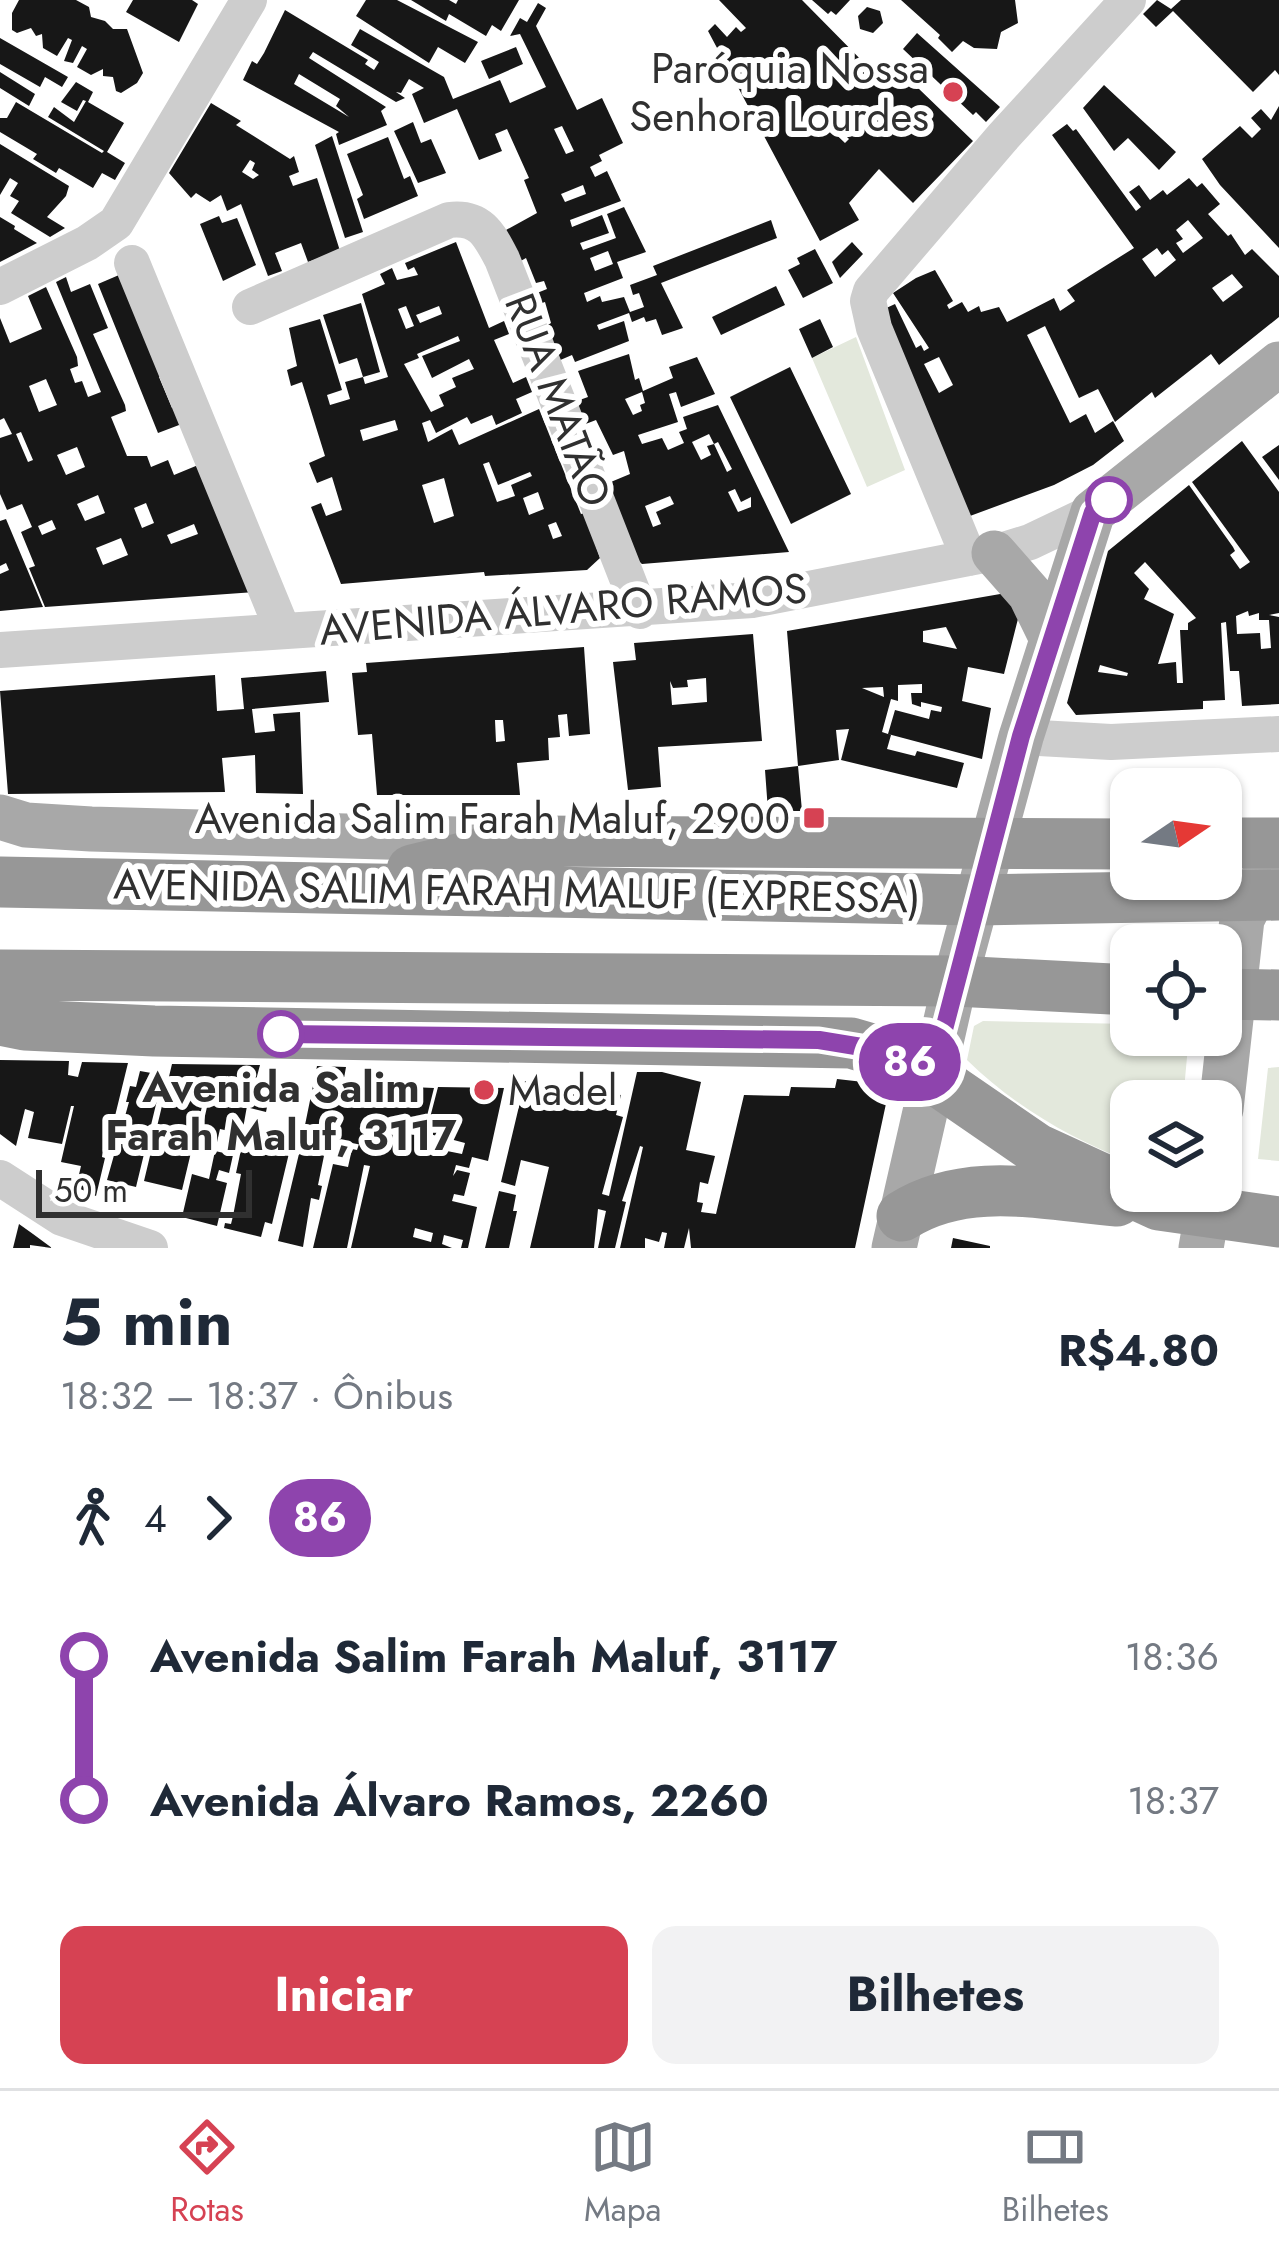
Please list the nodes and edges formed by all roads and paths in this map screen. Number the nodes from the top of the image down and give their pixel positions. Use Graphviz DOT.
graph roads {
  1 [pos="249,0"];
  2 [pos="1128,0"];
  3 [pos="132,263"];
  4 [pos="0,287"];
  5 [pos="250,307"];
  6 [pos="1279,364"];
  7 [pos="1093,512"];
  8 [pos="982,556"];
  9 [pos="640,610"];
  10 [pos="283,631"];
  11 [pos="1051,638"];
  12 [pos="0,650"];
  13 [pos="1279,734"];
  14 [pos="1021,736"];
  15 [pos="4,818"];
  16 [pos="534,841"];
  17 [pos="1242,843"];
  18 [pos="1279,843"];
  19 [pos="992,844"];
  20 [pos="1110,844"];
  21 [pos="1279,853"];
  22 [pos="0,882"];
  23 [pos="335,888"];
  24 [pos="1265,896"];
  25 [pos="977,900"];
  26 [pos="0,975"];
  27 [pos="955,981"];
  28 [pos="1110,989"];
  29 [pos="1245,994"];
  30 [pos="8,1024"];
  31 [pos="932,1075"];
  32 [pos="1227,1080"];
  33 [pos="0,1178"];
  34 [pos="1195,1214"];
  35 [pos="1279,1222"];
  36 [pos="898,1232"];
  37 [pos="150,1248"];
  1 -- 4 [label="street"];
  2 -- 8 [label="street"];
  3 -- 10 [label="street"];
  5 -- 9 [label="street, RUA MATÃO"];
  6 -- 7 [label="main road, AVENIDA ÁLVARO RAMOS"];
  7 -- 8 [label="street, AVENIDA ÁLVARO RAMOS"];
  7 -- 11 [label="main road"];
  8 -- 9 [label="street, AVENIDA ÁLVARO RAMOS"];
  8 -- 11 [label="main road"];
  9 -- 10 [label="street, AVENIDA ÁLVARO RAMOS"];
  10 -- 12 [label="street, AVENIDA ÁLVARO RAMOS"];
  11 -- 14 [label="main road"];
  13 -- 14 [label="street"];
  14 -- 19 [label="main road"];
  15 -- 16 [label="main road"];
  16 -- 19 [label="highway"];
  16 -- 23 [label="highway"];
  17 -- 18 [label="highway"];
  19 -- 20 [label="highway"];
  19 -- 25 [label="main road"];
  21 -- 24 [label="main road"];
  22 -- 23 [label="highway, AVENIDA SALIM FARAH MALUF (EXPRESSA)"];
  23 -- 25 [label="highway, AVENIDA SALIM FARAH MALUF (EXPRESSA)"];
  24 -- 25 [label="highway, AVENIDA SALIM FARAH MALUF (EXPRESSA)"];
  24 -- 29 [label="main road"];
  25 -- 27 [label="main road"];
  26 -- 27 [label="highway, AVENIDA SALIM FARAH MALUF (EXPRESSA)"];
  27 -- 28 [label="highway, AVENIDA SALIM FARAH MALUF (EXPRESSA)"];
  27 -- 31 [label="main road"];
  29 -- 32 [label="main road"];
  30 -- 31 [label="highway"];
  31 -- 34 [label="highway"];
  31 -- 36 [label="main road"];
  33 -- 37 [label="street"];
  34 -- 35 [label="highway"];
  34 -- 36 [label="highway"];
}
